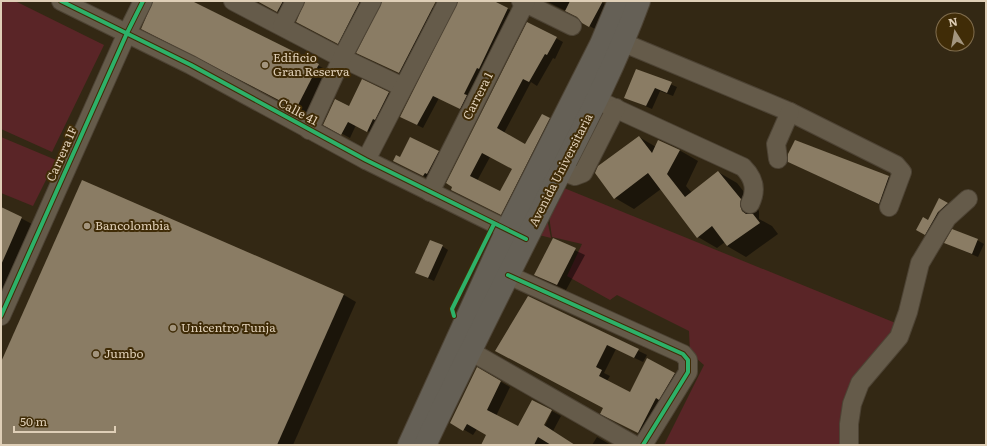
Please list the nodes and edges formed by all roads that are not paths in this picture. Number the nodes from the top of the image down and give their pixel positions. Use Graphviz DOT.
graph roads {
  1 [pos="63,1"];
  2 [pos="143,1"];
  3 [pos="233,1"];
  4 [pos="295,1"];
  5 [pos="372,1"];
  6 [pos="448,1"];
  7 [pos="619,1"];
  8 [pos="639,1"];
  9 [pos="524,2"];
  10 [pos="282,26"];
  11 [pos="572,26"];
  12 [pos="127,33"];
  13 [pos="624,43"];
  14 [pos="342,58"];
  15 [pos="403,88"];
  16 [pos="606,104"];
  17 [pos="790,112"];
  18 [pos="308,130"];
  19 [pos="778,159"];
  20 [pos="366,160"];
  21 [pos="430,192"];
  22 [pos="968,199"];
  23 [pos="750,204"];
  24 [pos="889,207"];
  25 [pos="517,235"];
  26 [pos="508,275"];
  27 [pos="1,316"];
  28 [pos="470,351"];
  29 [pos="409,445"];
  30 [pos="426,445"];
  31 [pos="634,445"];
  32 [pos="643,445"];
  33 [pos="849,445"];
  1 -- 12 [label="street, Calle 41"];
  2 -- 12 [label="street, Carrera 1F"];
  3 -- 10 [label="street"];
  4 -- 10 [label="street"];
  5 -- 14 [label="street"];
  6 -- 15 [label="street"];
  7 -- 25 [label="main road, Avenida Universitaria"];
  8 -- 13 [label="main road, Avenida Universitaria"];
  9 -- 11 [label="street"];
  9 -- 21 [label="street, Carrera 1"];
  10 -- 14 [label="street"];
  12 -- 18 [label="street, Calle 41"];
  12 -- 27 [label="street, Carrera 1F"];
  13 -- 16 [label="main road, Avenida Universitaria"];
  13 -- 17 [label="street"];
  14 -- 15 [label="street"];
  14 -- 18 [label="street"];
  15 -- 20 [label="street"];
  16 -- 23 [label="street"];
  16 -- 25 [label="main road, Avenida Universitaria"];
  17 -- 19 [label="street"];
  17 -- 24 [label="street"];
  18 -- 20 [label="street, Calle 41"];
  20 -- 21 [label="street, Calle 41"];
  21 -- 25 [label="street, Calle 41"];
  22 -- 33 [label="street"];
  25 -- 26 [label="main road, Avenida Universitaria"];
  25 -- 29 [label="main road, Avenida Universitaria"];
  26 -- 28 [label="main road, Avenida Universitaria"];
  26 -- 32 [label="street"];
  28 -- 30 [label="main road, Avenida Universitaria"];
  28 -- 31 [label="street"];
}
